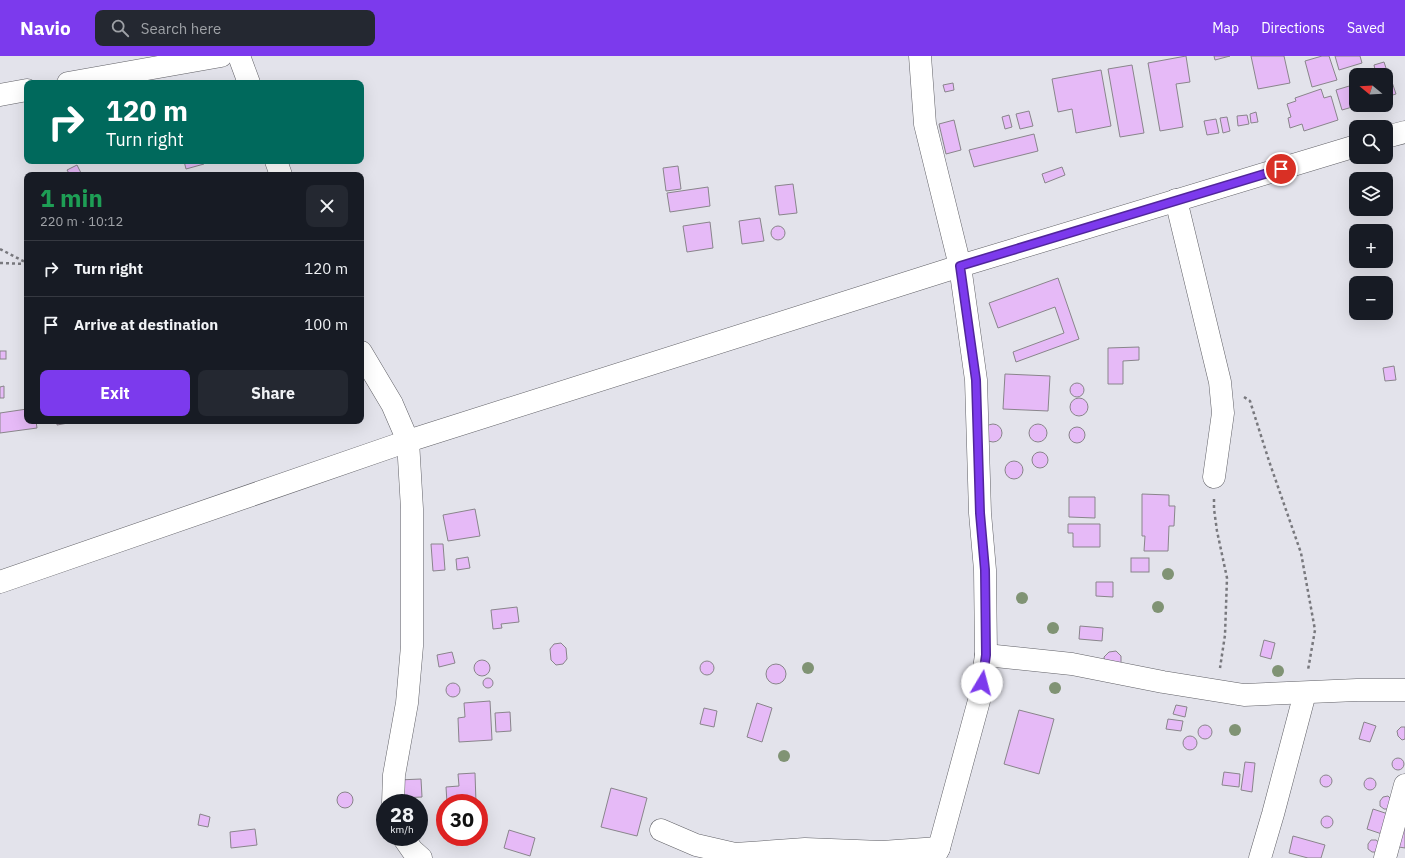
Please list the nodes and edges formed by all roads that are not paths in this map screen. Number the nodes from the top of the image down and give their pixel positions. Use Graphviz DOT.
graph roads {
  1 [pos="221,56"];
  2 [pos="239,56"];
  3 [pos="920,56"];
  4 [pos="85,80"];
  5 [pos="247,80"];
  6 [pos="24,91"];
  7 [pos="0,95"];
  8 [pos="1405,132"];
  9 [pos="1393,135"];
  10 [pos="1349,148"];
  11 [pos="1176,200"];
  12 [pos="960,266"];
  13 [pos="364,357"];
  14 [pos="408,442"];
  15 [pos="1214,477"];
  16 [pos="0,582"];
  17 [pos="986,655"];
  18 [pos="1405,690"];
  19 [pos="1305,693"];
  20 [pos="1405,785"];
  21 [pos="393,794"];
  22 [pos="661,830"];
  23 [pos="409,846"];
  24 [pos="937,853"];
  25 [pos="778,854"];
  26 [pos="421,858"];
  27 [pos="1260,858"];
  28 [pos="1385,858"];
  1 -- 4 [label="street"];
  2 -- 5 [label="street"];
  3 -- 12 [label="street"];
  6 -- 7 [label="street"];
  8 -- 9 [label="street"];
  10 -- 11 [label="street"];
  11 -- 12 [label="street"];
  11 -- 15 [label="street"];
  12 -- 14 [label="street"];
  12 -- 17 [label="street"];
  13 -- 14 [label="street"];
  14 -- 16 [label="street"];
  14 -- 21 [label="street"];
  17 -- 19 [label="street"];
  17 -- 24 [label="street"];
  18 -- 19 [label="street"];
  19 -- 27 [label="street"];
  20 -- 28 [label="street"];
  22 -- 25 [label="street"];
  23 -- 26 [label="street"];
  24 -- 25 [label="street"];
}
